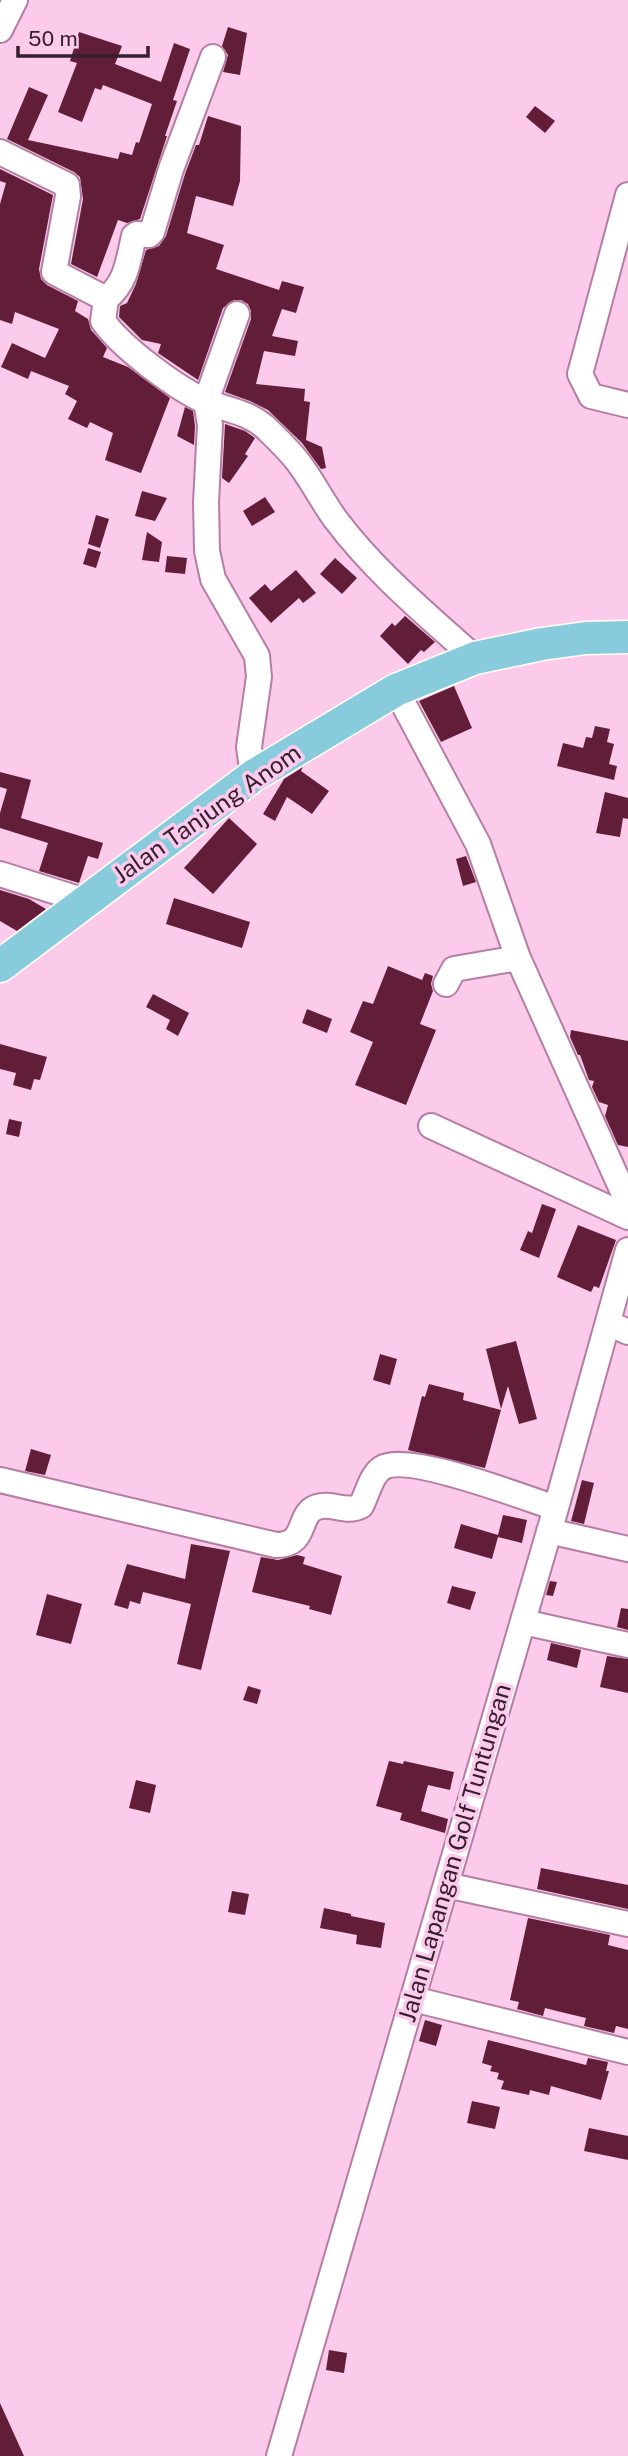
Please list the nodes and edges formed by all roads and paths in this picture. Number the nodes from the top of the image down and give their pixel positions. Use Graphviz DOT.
graph roads {
  1 [pos="15,0"];
  2 [pos="0,30"];
  3 [pos="213,57"];
  4 [pos="0,152"];
  5 [pos="628,195"];
  6 [pos="106,299"];
  7 [pos="237,314"];
  8 [pos="206,401"];
  9 [pos="628,405"];
  10 [pos="628,637"];
  11 [pos="475,658"];
  12 [pos="396,690"];
  13 [pos="253,776"];
  14 [pos="0,874"];
  15 [pos="85,901"];
  16 [pos="518,958"];
  17 [pos="0,967"];
  18 [pos="446,984"];
  19 [pos="431,1126"];
  20 [pos="628,1203"];
  21 [pos="628,1217"];
  22 [pos="628,1250"];
  23 [pos="618,1328"];
  24 [pos="0,1480"];
  25 [pos="553,1520"];
  26 [pos="628,1549"];
  27 [pos="523,1622"];
  28 [pos="628,1645"];
  29 [pos="446,1885"];
  30 [pos="628,1924"];
  31 [pos="413,1999"];
  32 [pos="628,2052"];
  33 [pos="279,2456"];
  1 -- 2 [label="street"];
  3 -- 6 [label="street"];
  4 -- 6 [label="street"];
  5 -- 9 [label="street"];
  6 -- 8 [label="street"];
  7 -- 8 [label="street"];
  8 -- 11 [label="street"];
  8 -- 13 [label="street"];
  10 -- 11 [label="main road, Jalan Tanjung Anom"];
  11 -- 12 [label="main road, Jalan Tanjung Anom"];
  12 -- 13 [label="main road, Jalan Tanjung Anom"];
  12 -- 16 [label="street"];
  13 -- 15 [label="main road, Jalan Tanjung Anom"];
  14 -- 15 [label="street"];
  15 -- 17 [label="main road, Jalan Tanjung Anom"];
  16 -- 18 [label="street"];
  16 -- 20 [label="street"];
  19 -- 21 [label="street"];
  22 -- 23 [label="street, Jalan Lapangan Golf Tuntungan"];
  23 -- 25 [label="street, Jalan Lapangan Golf Tuntungan"];
  24 -- 25 [label="street"];
  25 -- 26 [label="street"];
  25 -- 27 [label="street, Jalan Lapangan Golf Tuntungan"];
  27 -- 28 [label="street"];
  27 -- 29 [label="street, Jalan Lapangan Golf Tuntungan"];
  29 -- 30 [label="street"];
  29 -- 31 [label="street, Jalan Lapangan Golf Tuntungan"];
  31 -- 32 [label="street"];
  31 -- 33 [label="street, Jalan Lapangan Golf Tuntungan"];
}
